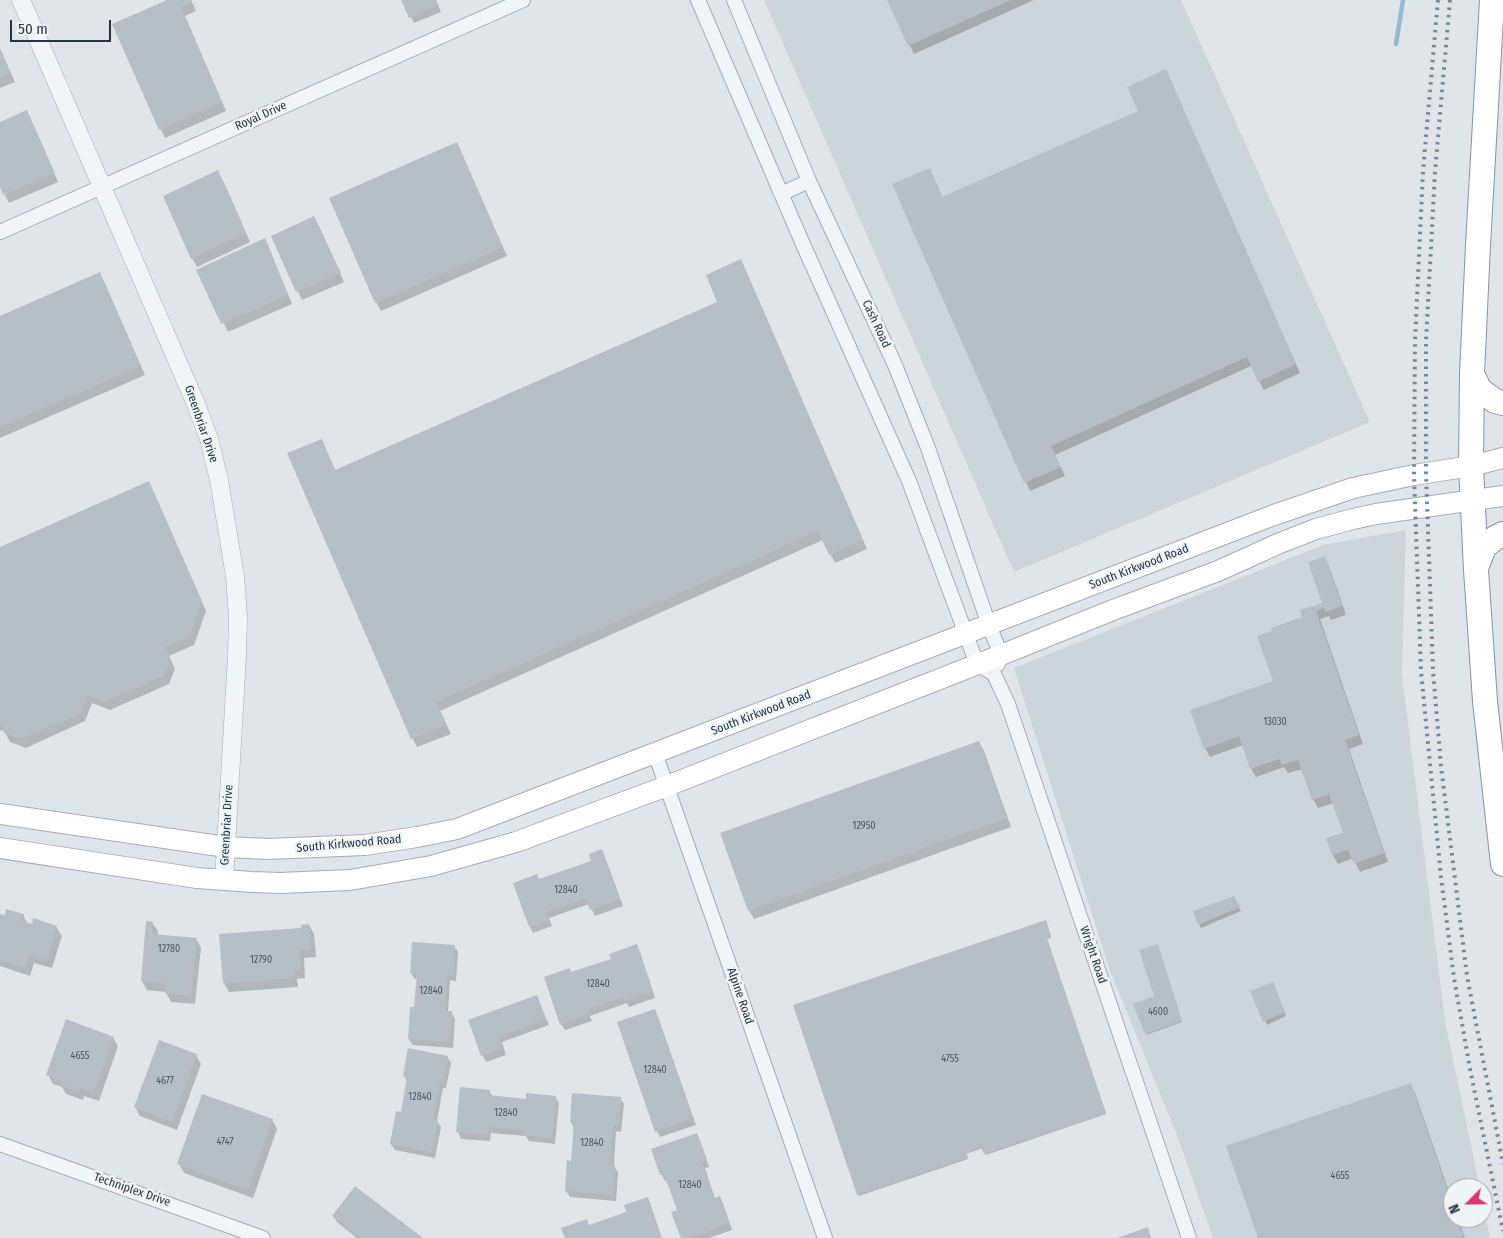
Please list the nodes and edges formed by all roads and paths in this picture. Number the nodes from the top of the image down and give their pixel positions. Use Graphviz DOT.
graph roads {
  1 [pos="21,0"];
  2 [pos="522,0"];
  3 [pos="698,0"];
  4 [pos="734,0"];
  5 [pos="1492,0"];
  6 [pos="810,181"];
  7 [pos="102,186"];
  8 [pos="782,194"];
  9 [pos="0,232"];
  10 [pos="1472,374"];
  11 [pos="1503,403"];
  12 [pos="1503,458"];
  13 [pos="1471,466"];
  14 [pos="1503,496"];
  15 [pos="1472,500"];
  16 [pos="1269,517"];
  17 [pos="1243,527"];
  18 [pos="1503,534"];
  19 [pos="1208,540"];
  20 [pos="1280,542"];
  21 [pos="1254,554"];
  22 [pos="1476,570"];
  23 [pos="1218,571"];
  24 [pos="989,625"];
  25 [pos="965,634"];
  26 [pos="991,664"];
  27 [pos="655,753"];
  28 [pos="666,786"];
  29 [pos="0,814"];
  30 [pos="457,829"];
  31 [pos="226,846"];
  32 [pos="0,848"];
  33 [pos="464,857"];
  34 [pos="1503,864"];
  35 [pos="224,880"];
  36 [pos="0,1144"];
  37 [pos="263,1238"];
  38 [pos="825,1238"];
  39 [pos="1189,1238"];
  1 -- 7 [label="street, Greenbriar Drive"];
  2 -- 7 [label="street, Royal Drive"];
  3 -- 8 [label="street"];
  4 -- 6 [label="street, Cash Road"];
  5 -- 10 [label="highway"];
  6 -- 8 [label="street"];
  6 -- 24 [label="street, Cash Road"];
  7 -- 9 [label="street, Royal Drive"];
  7 -- 31 [label="street, Greenbriar Drive"];
  8 -- 25 [label="street"];
  10 -- 11 [label="highway"];
  10 -- 13 [label="highway"];
  12 -- 13 [label="main road, South Kirkwood Road"];
  13 -- 15 [label="highway"];
  13 -- 16 [label="main road, South Kirkwood Road"];
  14 -- 15 [label="main road"];
  15 -- 20 [label="main road"];
  15 -- 22 [label="highway"];
  16 -- 17 [label="main road, South Kirkwood Road"];
  16 -- 20 [label="main road"];
  17 -- 19 [label="main road, South Kirkwood Road"];
  17 -- 21 [label="main road"];
  18 -- 22 [label="highway"];
  19 -- 23 [label="main road"];
  19 -- 24 [label="main road, South Kirkwood Road"];
  20 -- 21 [label="main road"];
  21 -- 23 [label="main road"];
  22 -- 34 [label="highway"];
  23 -- 26 [label="main road"];
  24 -- 25 [label="main road, South Kirkwood Road"];
  24 -- 26 [label="street, Cash Road"];
  25 -- 26 [label="street, Wright Road"];
  25 -- 27 [label="main road, South Kirkwood Road"];
  26 -- 28 [label="main road"];
  26 -- 39 [label="street, Wright Road"];
  27 -- 28 [label="street, Alpine Road"];
  27 -- 30 [label="main road, South Kirkwood Road"];
  28 -- 33 [label="main road"];
  28 -- 38 [label="street, Alpine Road"];
  29 -- 31 [label="main road, South Kirkwood Road"];
  30 -- 31 [label="main road, South Kirkwood Road"];
  30 -- 33 [label="main road"];
  31 -- 35 [label="street, Greenbriar Drive"];
  32 -- 35 [label="main road"];
  33 -- 35 [label="main road"];
  36 -- 37 [label="street, Techniplex Drive"];
}
